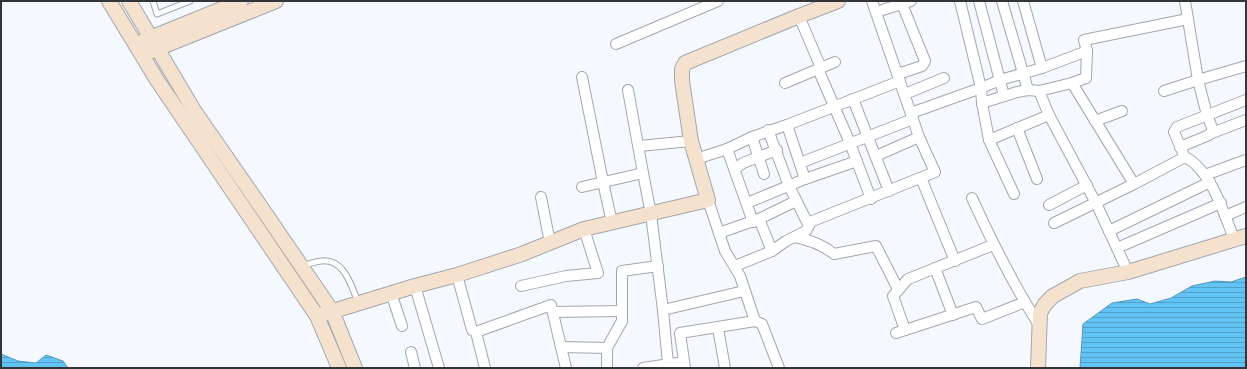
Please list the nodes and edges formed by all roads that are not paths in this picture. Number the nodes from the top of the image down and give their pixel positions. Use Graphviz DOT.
graph roads {
  1 [pos="109,1"];
  2 [pos="129,1"];
  3 [pos="153,1"];
  4 [pos="190,1"];
  5 [pos="241,1"];
  6 [pos="276,1"];
  7 [pos="718,1"];
  8 [pos="838,1"];
  9 [pos="872,1"];
  10 [pos="960,1"];
  11 [pos="979,1"];
  12 [pos="1002,1"];
  13 [pos="1023,1"];
  14 [pos="1185,1"];
  15 [pos="907,2"];
  16 [pos="876,12"];
  17 [pos="800,16"];
  18 [pos="1188,18"];
  19 [pos="154,43"];
  20 [pos="616,44"];
  21 [pos="138,50"];
  22 [pos="1087,51"];
  23 [pos="835,62"];
  24 [pos="1246,66"];
  25 [pos="819,68"];
  26 [pos="1042,68"];
  27 [pos="1022,73"];
  28 [pos="582,77"];
  29 [pos="899,77"];
  30 [pos="944,78"];
  31 [pos="1000,80"];
  32 [pos="1198,80"];
  33 [pos="785,83"];
  34 [pos="1072,83"];
  35 [pos="981,88"];
  36 [pos="628,90"];
  37 [pos="1028,90"];
  38 [pos="1039,91"];
  39 [pos="1164,91"];
  40 [pos="905,94"];
  41 [pos="1004,96"];
  42 [pos="854,99"];
  43 [pos="1246,100"];
  44 [pos="982,103"];
  45 [pos="834,107"];
  46 [pos="1122,110"];
  47 [pos="1049,115"];
  48 [pos="1207,115"];
  49 [pos="912,116"];
  50 [pos="1246,120"];
  51 [pos="1095,122"];
  52 [pos="787,125"];
  53 [pos="1017,128"];
  54 [pos="768,130"];
  55 [pos="1212,133"];
  56 [pos="752,136"];
  57 [pos="867,137"];
  58 [pos="919,138"];
  59 [pos="989,140"];
  60 [pos="692,141"];
  61 [pos="850,143"];
  62 [pos="639,146"];
  63 [pos="728,149"];
  64 [pos="777,150"];
  65 [pos="1183,152"];
  66 [pos="876,156"];
  67 [pos="759,158"];
  68 [pos="696,159"];
  69 [pos="1246,160"];
  70 [pos="857,161"];
  71 [pos="800,163"];
  72 [pos="735,169"];
  73 [pos="643,173"];
  74 [pos="764,174"];
  75 [pos="921,178"];
  76 [pos="1208,178"];
  77 [pos="805,179"];
  78 [pos="1037,179"];
  79 [pos="603,182"];
  80 [pos="1134,184"];
  81 [pos="1086,185"];
  82 [pos="789,186"];
  83 [pos="582,187"];
  84 [pos="889,191"];
  85 [pos="1014,194"];
  86 [pos="540,197"];
  87 [pos="972,198"];
  88 [pos="871,199"];
  89 [pos="708,200"];
  90 [pos="796,201"];
  91 [pos="747,203"];
  92 [pos="1096,203"];
  93 [pos="1221,203"];
  94 [pos="1049,205"];
  95 [pos="1246,207"];
  96 [pos="651,214"];
  97 [pos="1225,216"];
  98 [pos="756,221"];
  99 [pos="612,223"];
  100 [pos="1054,223"];
  101 [pos="809,226"];
  102 [pos="584,229"];
  103 [pos="1109,232"];
  104 [pos="719,233"];
  105 [pos="795,237"];
  106 [pos="1240,237"];
  107 [pos="550,243"];
  108 [pos="993,245"];
  109 [pos="1117,248"];
  110 [pos="772,251"];
  111 [pos="955,261"];
  112 [pos="301,266"];
  113 [pos="658,266"];
  114 [pos="735,266"];
  115 [pos="935,268"];
  116 [pos="1128,272"];
  117 [pos="457,275"];
  118 [pos="416,286"];
  119 [pos="521,286"];
  120 [pos="898,290"];
  121 [pos="744,291"];
  122 [pos="391,293"];
  123 [pos="1025,302"];
  124 [pos="358,303"];
  125 [pos="663,310"];
  126 [pos="332,311"];
  127 [pos="621,311"];
  128 [pos="554,312"];
  129 [pos="953,315"];
  130 [pos="317,316"];
  131 [pos="755,321"];
  132 [pos="1039,325"];
  133 [pos="402,326"];
  134 [pos="718,328"];
  135 [pos="476,332"];
  136 [pos="561,347"];
  137 [pos="607,348"];
  138 [pos="411,352"];
  139 [pos="668,364"];
  140 [pos="685,365"];
  141 [pos="339,368"];
  142 [pos="355,368"];
  143 [pos="415,368"];
  144 [pos="439,368"];
  145 [pos="485,368"];
  146 [pos="566,368"];
  147 [pos="607,368"];
  148 [pos="643,368"];
  149 [pos="725,368"];
  150 [pos="779,368"];
  151 [pos="1038,368"];
  1 -- 21 [label="street"];
  2 -- 19 [label="street"];
  3 -- 4 [label="lane"];
  5 -- 19 [label="street"];
  6 -- 19 [label="street"];
  7 -- 20 [label="street"];
  8 -- 17 [label="street"];
  9 -- 16 [label="street"];
  10 -- 35 [label="street"];
  11 -- 31 [label="street"];
  12 -- 27 [label="street"];
  13 -- 26 [label="street"];
  14 -- 18 [label="street"];
  15 -- 16 [label="street"];
  15 -- 29 [label="street"];
  16 -- 29 [label="street"];
  17 -- 25 [label="street"];
  17 -- 60 [label="street"];
  18 -- 22 [label="street"];
  18 -- 32 [label="street"];
  19 -- 21 [label="street"];
  19 -- 112 [label="street"];
  21 -- 130 [label="street"];
  22 -- 26 [label="street"];
  22 -- 34 [label="street"];
  23 -- 25 [label="street"];
  24 -- 32 [label="street"];
  25 -- 33 [label="street"];
  25 -- 45 [label="street"];
  26 -- 27 [label="street"];
  27 -- 31 [label="street"];
  27 -- 37 [label="street"];
  28 -- 79 [label="street"];
  29 -- 40 [label="street"];
  29 -- 42 [label="street"];
  30 -- 40 [label="street"];
  31 -- 35 [label="street"];
  31 -- 41 [label="street"];
  32 -- 39 [label="street"];
  32 -- 48 [label="street"];
  34 -- 38 [label="street"];
  34 -- 51 [label="street"];
  35 -- 44 [label="street"];
  35 -- 49 [label="street"];
  36 -- 62 [label="street"];
  37 -- 38 [label="street"];
  37 -- 41 [label="street"];
  38 -- 47 [label="street"];
  40 -- 49 [label="street"];
  41 -- 44 [label="street"];
  42 -- 45 [label="street"];
  42 -- 57 [label="street"];
  43 -- 48 [label="street"];
  44 -- 59 [label="street"];
  45 -- 52 [label="street"];
  45 -- 61 [label="street"];
  46 -- 51 [label="street"];
  47 -- 53 [label="street"];
  47 -- 81 [label="street"];
  48 -- 55 [label="street"];
  48 -- 65 [label="street"];
  49 -- 57 [label="street"];
  49 -- 58 [label="street"];
  50 -- 55 [label="street"];
  51 -- 80 [label="street"];
  52 -- 54 [label="street"];
  52 -- 71 [label="street"];
  53 -- 59 [label="street"];
  53 -- 78 [label="street"];
  54 -- 56 [label="street"];
  54 -- 64 [label="street"];
  55 -- 65 [label="street"];
  56 -- 63 [label="street"];
  56 -- 67 [label="street"];
  57 -- 61 [label="street"];
  57 -- 66 [label="street"];
  58 -- 66 [label="street"];
  58 -- 75 [label="street"];
  59 -- 85 [label="street"];
  60 -- 62 [label="street"];
  60 -- 68 [label="street"];
  61 -- 70 [label="street"];
  61 -- 71 [label="street"];
  62 -- 73 [label="street"];
  63 -- 68 [label="street"];
  63 -- 72 [label="street"];
  64 -- 67 [label="street"];
  64 -- 82 [label="street"];
  65 -- 76 [label="street"];
  65 -- 80 [label="street"];
  66 -- 84 [label="street"];
  67 -- 72 [label="street"];
  67 -- 74 [label="street"];
  68 -- 89 [label="street"];
  69 -- 76 [label="street"];
  70 -- 77 [label="street"];
  70 -- 88 [label="street"];
  71 -- 77 [label="street"];
  72 -- 91 [label="street"];
  73 -- 79 [label="street"];
  73 -- 96 [label="street"];
  75 -- 84 [label="street"];
  75 -- 111 [label="street"];
  76 -- 93 [label="street"];
  76 -- 103 [label="street"];
  77 -- 82 [label="street"];
  79 -- 83 [label="street"];
  79 -- 99 [label="street"];
  80 -- 92 [label="street"];
  81 -- 92 [label="street"];
  81 -- 94 [label="street"];
  82 -- 90 [label="street"];
  82 -- 91 [label="street"];
  84 -- 88 [label="street"];
  86 -- 107 [label="street"];
  87 -- 108 [label="street"];
  88 -- 101 [label="street"];
  89 -- 96 [label="street"];
  89 -- 104 [label="street"];
  90 -- 98 [label="street"];
  90 -- 101 [label="street"];
  91 -- 98 [label="street"];
  92 -- 100 [label="street"];
  92 -- 103 [label="street"];
  93 -- 97 [label="street"];
  93 -- 109 [label="street"];
  95 -- 97 [label="street"];
  96 -- 99 [label="street"];
  96 -- 113 [label="street"];
  97 -- 106 [label="street"];
  98 -- 104 [label="street"];
  98 -- 110 [label="street"];
  99 -- 102 [label="street"];
  101 -- 105 [label="street"];
  102 -- 107 [label="street"];
  102 -- 119 [label="street"];
  103 -- 109 [label="street"];
  104 -- 114 [label="street"];
  105 -- 110 [label="street"];
  105 -- 120 [label="street"];
  106 -- 116 [label="street"];
  107 -- 117 [label="street"];
  108 -- 111 [label="street"];
  108 -- 123 [label="street"];
  109 -- 116 [label="street"];
  110 -- 114 [label="street"];
  111 -- 115 [label="street"];
  112 -- 124 [label="lane"];
  112 -- 126 [label="street"];
  113 -- 125 [label="street"];
  113 -- 127 [label="street"];
  114 -- 121 [label="street"];
  115 -- 120 [label="street"];
  115 -- 129 [label="street"];
  116 -- 132 [label="street"];
  117 -- 118 [label="street"];
  117 -- 135 [label="street"];
  118 -- 122 [label="street"];
  118 -- 144 [label="street"];
  120 -- 129 [label="street"];
  121 -- 125 [label="street"];
  121 -- 131 [label="street"];
  122 -- 124 [label="street"];
  122 -- 133 [label="street"];
  123 -- 129 [label="street"];
  123 -- 132 [label="street"];
  124 -- 126 [label="street"];
  125 -- 139 [label="street"];
  126 -- 130 [label="street"];
  126 -- 142 [label="street"];
  127 -- 128 [label="street"];
  127 -- 137 [label="street"];
  128 -- 135 [label="street"];
  128 -- 136 [label="street"];
  130 -- 141 [label="street"];
  131 -- 134 [label="street"];
  131 -- 150 [label="street"];
  132 -- 151 [label="street"];
  134 -- 140 [label="street"];
  134 -- 149 [label="street"];
  135 -- 145 [label="street"];
  136 -- 137 [label="street"];
  136 -- 146 [label="street"];
  137 -- 147 [label="street"];
  138 -- 143 [label="street"];
  139 -- 140 [label="street"];
  139 -- 148 [label="street"];
}
